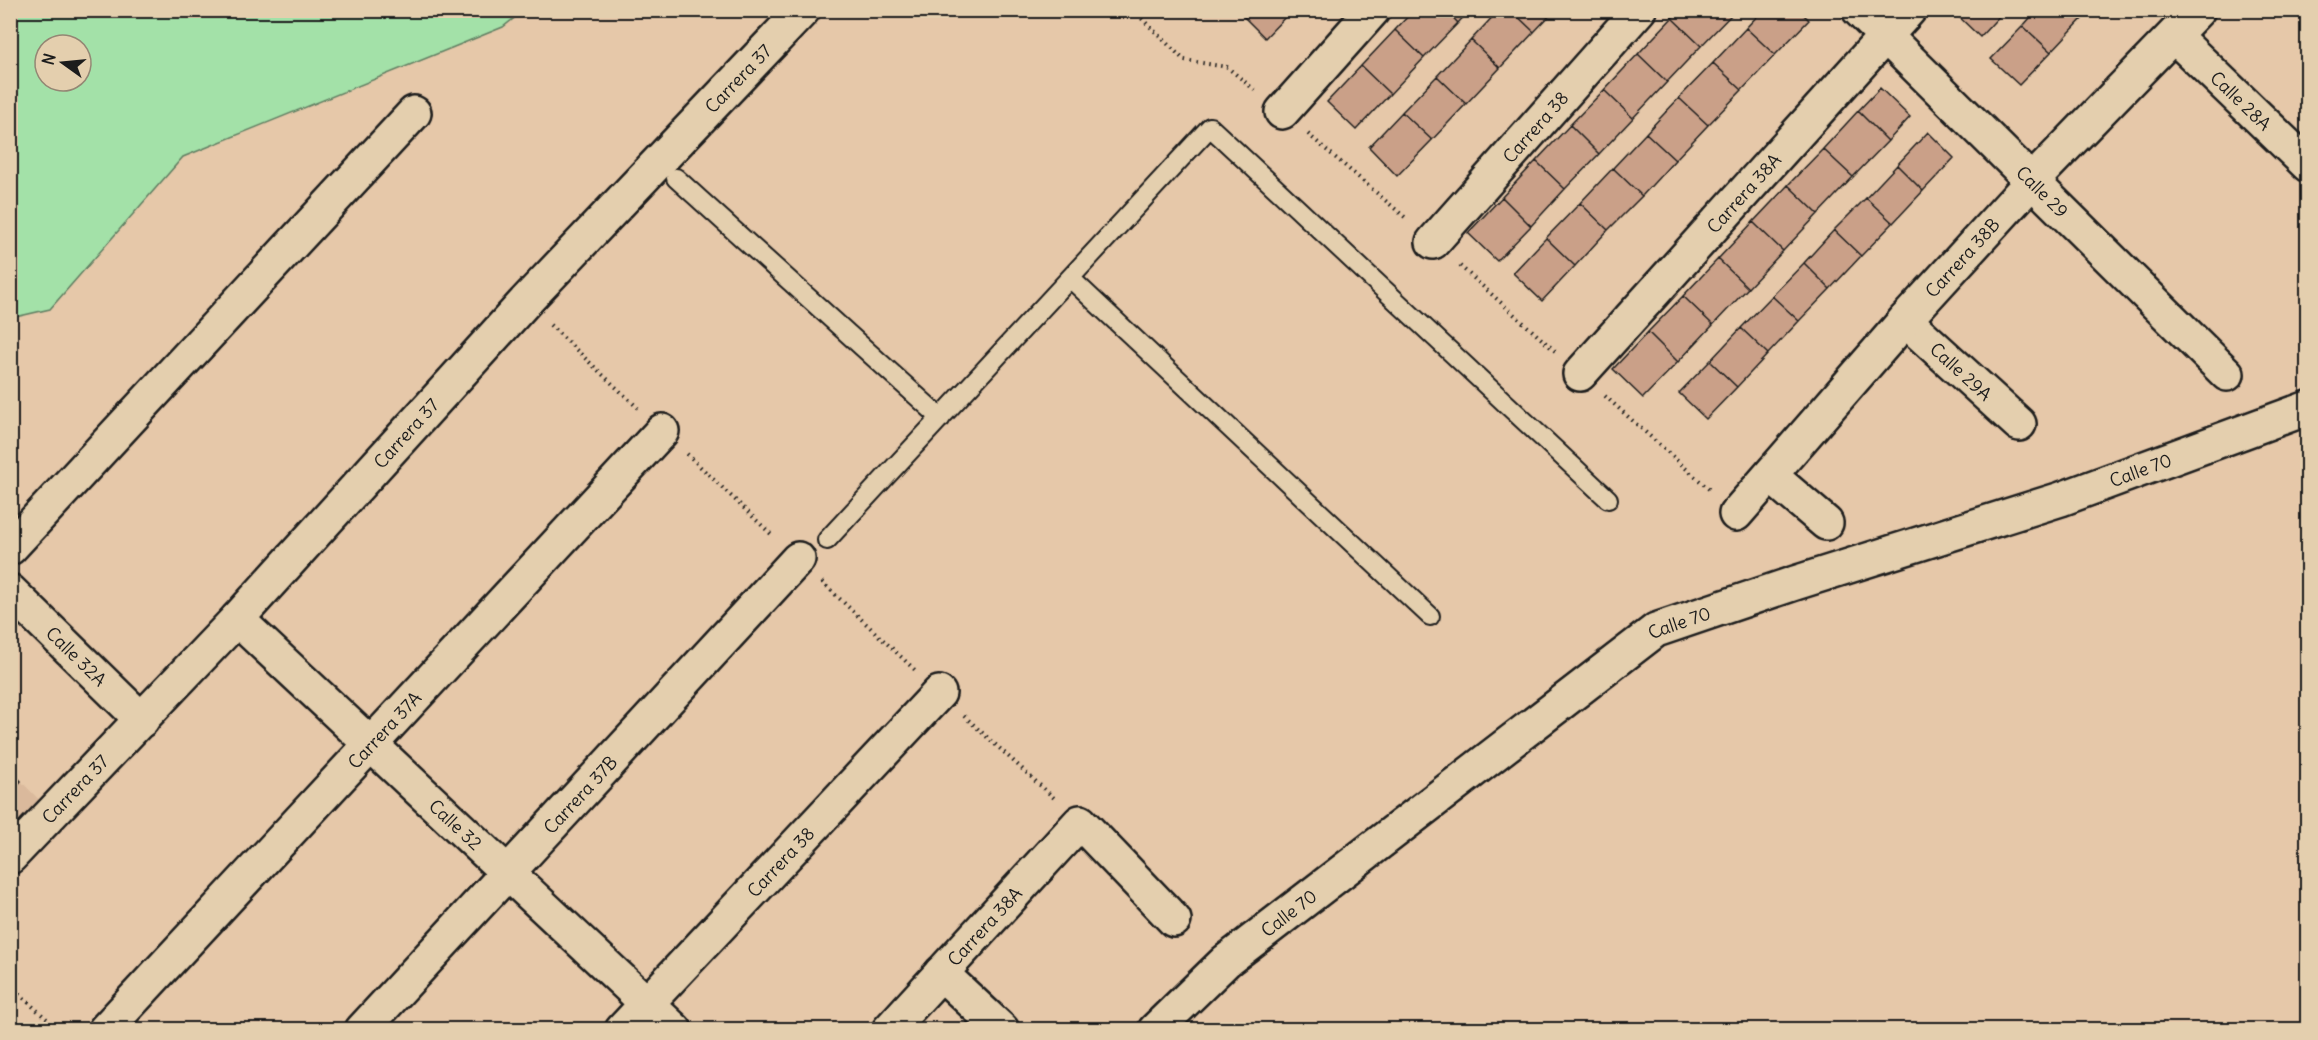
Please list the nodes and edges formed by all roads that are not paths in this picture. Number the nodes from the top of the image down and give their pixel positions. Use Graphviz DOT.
graph roads {
  1 [pos="803,10"];
  2 [pos="1373,10"];
  3 [pos="1639,10"];
  4 [pos="1859,10"];
  5 [pos="1909,10"];
  6 [pos="2198,10"];
  7 [pos="1885,35"];
  8 [pos="2174,36"];
  9 [pos="1282,112"];
  10 [pos="414,113"];
  11 [pos="2307,165"];
  12 [pos="676,178"];
  13 [pos="2033,180"];
  14 [pos="1433,242"];
  15 [pos="1070,279"];
  16 [pos="1905,320"];
  17 [pos="1580,374"];
  18 [pos="2227,374"];
  19 [pos="2307,408"];
  20 [pos="941,418"];
  21 [pos="2019,424"];
  22 [pos="663,431"];
  23 [pos="1771,476"];
  24 [pos="1608,499"];
  25 [pos="1736,514"];
  26 [pos="1827,523"];
  27 [pos="827,540"];
  28 [pos="10,548"];
  29 [pos="798,559"];
  30 [pos="10,591"];
  31 [pos="1430,616"];
  32 [pos="237,619"];
  33 [pos="939,693"];
  34 [pos="142,720"];
  35 [pos="370,746"];
  36 [pos="10,857"];
  37 [pos="508,871"];
  38 [pos="1174,920"];
  39 [pos="941,973"];
  40 [pos="646,1003"];
  41 [pos="105,1029"];
  42 [pos="362,1029"];
  43 [pos="622,1029"];
  44 [pos="675,1029"];
  45 [pos="889,1029"];
  46 [pos="1002,1029"];
  47 [pos="1155,1029"];
  1 -- 32 [label="street, Carrera 37"];
  2 -- 9 [label="street"];
  3 -- 14 [label="street, Carrera 38"];
  4 -- 7 [label="street, Calle 29"];
  5 -- 7 [label="street, Carrera 38A"];
  6 -- 8 [label="street, Carrera 38B"];
  7 -- 13 [label="street, Calle 29"];
  7 -- 17 [label="street, Carrera 38A"];
  8 -- 11 [label="street, Calle 28A"];
  8 -- 13 [label="street, Carrera 38B"];
  10 -- 28 [label="street"];
  12 -- 20 [label="lane"];
  13 -- 16 [label="street, Carrera 38B"];
  13 -- 18 [label="street, Calle 29"];
  15 -- 20 [label="lane"];
  15 -- 24 [label="lane"];
  15 -- 31 [label="lane"];
  16 -- 21 [label="street, Calle 29A"];
  16 -- 23 [label="street, Carrera 38B"];
  19 -- 47 [label="street, Calle 70"];
  20 -- 27 [label="lane"];
  22 -- 35 [label="street, Carrera 37A"];
  23 -- 25 [label="street, Carrera 38B"];
  23 -- 26 [label="street"];
  29 -- 37 [label="street, Carrera 37B"];
  30 -- 34 [label="street, Calle 32A"];
  32 -- 34 [label="street, Carrera 37"];
  32 -- 35 [label="street, Calle 32"];
  33 -- 40 [label="street, Carrera 38"];
  34 -- 36 [label="street, Carrera 37"];
  35 -- 37 [label="street, Calle 32"];
  35 -- 41 [label="street, Carrera 37A"];
  37 -- 40 [label="street, Calle 32"];
  37 -- 42 [label="street, Carrera 37B"];
  38 -- 39 [label="street, Carrera 38A"];
  39 -- 45 [label="street, Carrera 38A"];
  39 -- 46 [label="street"];
  40 -- 43 [label="street, Carrera 38"];
  40 -- 44 [label="street, Calle 32"];
}
